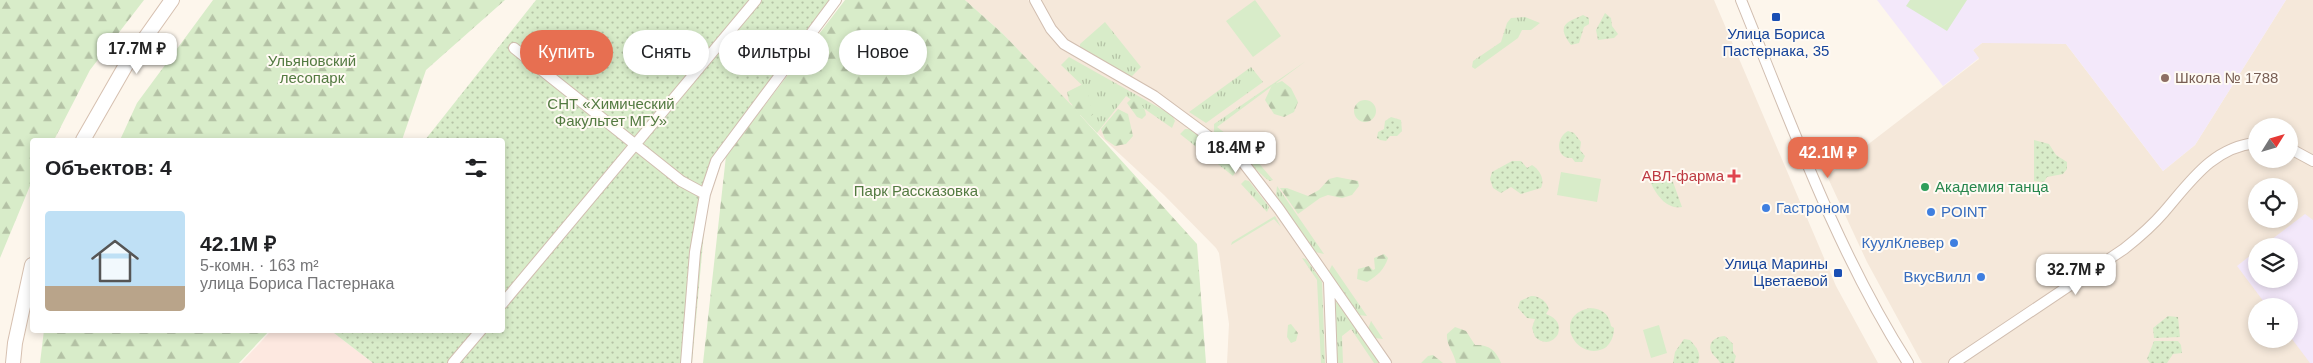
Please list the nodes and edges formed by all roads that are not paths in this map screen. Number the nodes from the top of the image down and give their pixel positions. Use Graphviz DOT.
graph roads {
  1 [pos="172,0"];
  2 [pos="756,0"];
  3 [pos="836,0"];
  4 [pos="1035,0"];
  5 [pos="1741,0"];
  6 [pos="514,48"];
  7 [pos="85,138"];
  8 [pos="635,144"];
  9 [pos="2248,145"];
  10 [pos="2298,153"];
  11 [pos="2313,161"];
  12 [pos="705,194"];
  13 [pos="30,274"];
  14 [pos="1329,282"];
  15 [pos="505,300"];
  16 [pos="478,333"];
  17 [pos="13,363"];
  18 [pos="453,363"];
  19 [pos="686,363"];
  20 [pos="1332,363"];
  21 [pos="1386,363"];
  22 [pos="1908,363"];
  23 [pos="1954,363"];
  1 -- 7 [label="street"];
  2 -- 8 [label="street"];
  3 -- 12 [label="street"];
  4 -- 14 [label="street"];
  5 -- 22 [label="street"];
  6 -- 8 [label="street"];
  8 -- 12 [label="street"];
  8 -- 15 [label="street"];
  9 -- 23 [label="street"];
  10 -- 11 [label="street"];
  12 -- 19 [label="street"];
  13 -- 17 [label="street"];
  14 -- 20 [label="street"];
  14 -- 21 [label="street"];
  16 -- 18 [label="street"];
}
